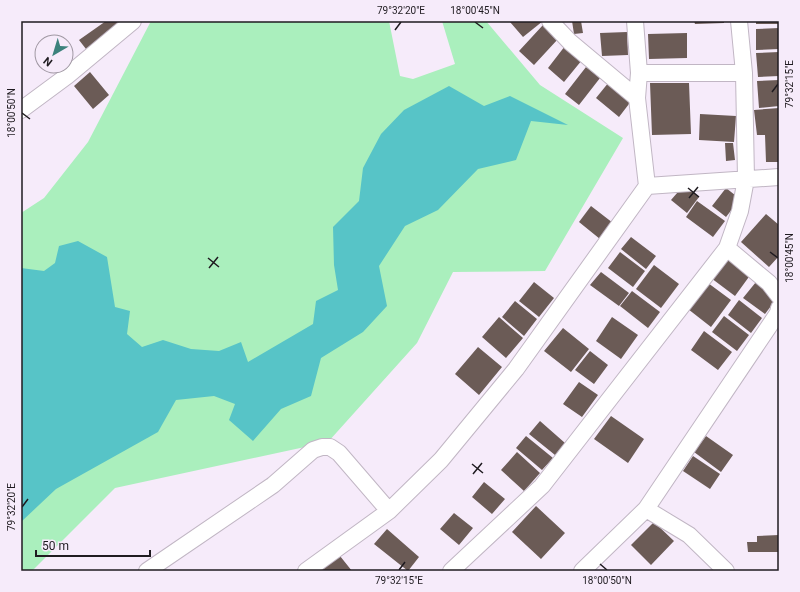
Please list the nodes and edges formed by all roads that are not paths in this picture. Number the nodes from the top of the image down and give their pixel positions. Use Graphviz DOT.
graph roads {
  1 [pos="133,21"];
  2 [pos="550,21"];
  3 [pos="635,21"];
  4 [pos="739,21"];
  5 [pos="639,73"];
  6 [pos="744,73"];
  7 [pos="637,98"];
  8 [pos="21,110"];
  9 [pos="779,177"];
  10 [pos="746,179"];
  11 [pos="647,186"];
  12 [pos="727,248"];
  13 [pos="779,296"];
  14 [pos="779,308"];
  15 [pos="646,509"];
  16 [pos="390,511"];
  17 [pos="147,571"];
  18 [pos="306,571"];
  19 [pos="451,571"];
  20 [pos="582,571"];
  21 [pos="726,571"];
  1 -- 8 [label="street"];
  2 -- 7 [label="street"];
  3 -- 5 [label="street"];
  4 -- 6 [label="street"];
  5 -- 6 [label="street"];
  5 -- 7 [label="street"];
  6 -- 10 [label="street"];
  7 -- 11 [label="street"];
  9 -- 10 [label="street"];
  10 -- 11 [label="street"];
  10 -- 12 [label="street"];
  11 -- 16 [label="street"];
  12 -- 13 [label="street"];
  12 -- 19 [label="street"];
  14 -- 15 [label="street"];
  15 -- 20 [label="street"];
  15 -- 21 [label="street"];
  16 -- 17 [label="street"];
  16 -- 18 [label="street"];
}
